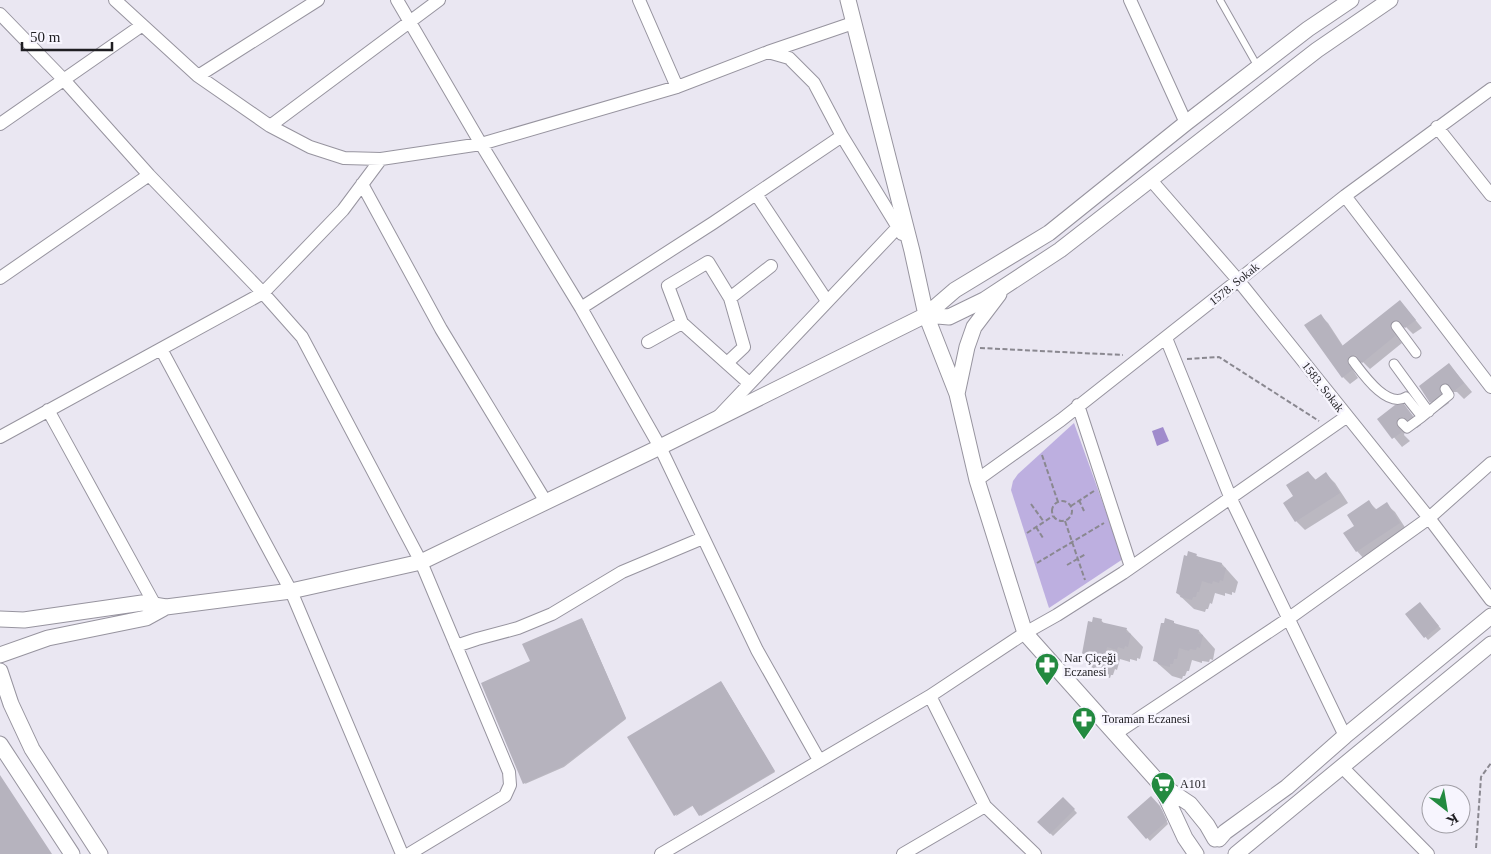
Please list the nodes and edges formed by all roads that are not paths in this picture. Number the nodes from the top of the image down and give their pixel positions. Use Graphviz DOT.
graph roads {
  1 [pos="318,0"];
  2 [pos="397,0"];
  3 [pos="439,0"];
  4 [pos="638,0"];
  5 [pos="848,0"];
  6 [pos="1130,0"];
  7 [pos="1220,0"];
  8 [pos="1351,0"];
  9 [pos="1390,0"];
  10 [pos="121,2"];
  11 [pos="0,14"];
  12 [pos="410,21"];
  13 [pos="853,23"];
  14 [pos="141,26"];
  15 [pos="768,52"];
  16 [pos="1258,67"];
  17 [pos="198,76"];
  18 [pos="64,80"];
  19 [pos="677,87"];
  20 [pos="1491,89"];
  21 [pos="1186,123"];
  22 [pos="0,124"];
  23 [pos="270,126"];
  24 [pos="1437,127"];
  25 [pos="842,136"];
  26 [pos="481,144"];
  27 [pos="381,159"];
  28 [pos="149,175"];
  29 [pos="1150,179"];
  30 [pos="362,184"];
  31 [pos="756,194"];
  32 [pos="1491,195"];
  33 [pos="1345,196"];
  34 [pos="898,227"];
  35 [pos="912,251"];
  36 [pos="771,266"];
  37 [pos="0,278"];
  38 [pos="1238,280"];
  39 [pos="1007,285"];
  40 [pos="263,293"];
  41 [pos="730,298"];
  42 [pos="828,301"];
  43 [pos="581,308"];
  44 [pos="926,315"];
  45 [pos="682,322"];
  46 [pos="1396,326"];
  47 [pos="1166,338"];
  48 [pos="648,342"];
  49 [pos="161,349"];
  50 [pos="1416,352"];
  51 [pos="1353,361"];
  52 [pos="727,363"];
  53 [pos="1394,364"];
  54 [pos="749,383"];
  55 [pos="1491,387"];
  56 [pos="1444,389"];
  57 [pos="957,394"];
  58 [pos="1078,406"];
  59 [pos="48,410"];
  60 [pos="1425,414"];
  61 [pos="1346,417"];
  62 [pos="715,420"];
  63 [pos="1402,423"];
  64 [pos="0,437"];
  65 [pos="660,447"];
  66 [pos="1491,464"];
  67 [pos="977,480"];
  68 [pos="1231,499"];
  69 [pos="546,502"];
  70 [pos="1428,518"];
  71 [pos="703,538"];
  72 [pos="421,562"];
  73 [pos="1131,567"];
  74 [pos="291,591"];
  75 [pos="1491,600"];
  76 [pos="161,606"];
  77 [pos="1491,616"];
  78 [pos="0,619"];
  79 [pos="1288,619"];
  80 [pos="1026,633"];
  81 [pos="1491,644"];
  82 [pos="456,646"];
  83 [pos="0,655"];
  84 [pos="0,671"];
  85 [pos="930,696"];
  86 [pos="1115,734"];
  87 [pos="1345,736"];
  88 [pos="0,744"];
  89 [pos="819,760"];
  90 [pos="1342,767"];
  91 [pos="1160,784"];
  92 [pos="985,806"];
  93 [pos="1205,846"];
  94 [pos="72,854"];
  95 [pos="100,854"];
  96 [pos="402,854"];
  97 [pos="409,854"];
  98 [pos="661,854"];
  99 [pos="903,854"];
  100 [pos="1035,854"];
  101 [pos="1234,854"];
  102 [pos="1428,854"];
  1 -- 17 [label="street"];
  2 -- 12 [label="street"];
  3 -- 12 [label="street"];
  4 -- 19 [label="street"];
  5 -- 13 [label="street"];
  6 -- 21 [label="street"];
  7 -- 16 [label="lane"];
  8 -- 16 [label="street"];
  9 -- 29 [label="street"];
  10 -- 14 [label="street"];
  11 -- 18 [label="street"];
  12 -- 23 [label="street"];
  12 -- 26 [label="street"];
  13 -- 15 [label="street"];
  13 -- 35 [label="street"];
  14 -- 17 [label="street"];
  14 -- 18 [label="street"];
  15 -- 19 [label="street"];
  15 -- 25 [label="street"];
  16 -- 21 [label="street"];
  17 -- 23 [label="street"];
  18 -- 22 [label="street"];
  18 -- 28 [label="street"];
  19 -- 26 [label="street"];
  20 -- 24 [label="street, 1578. Sokak"];
  21 -- 44 [label="street"];
  23 -- 27 [label="street"];
  24 -- 32 [label="street"];
  24 -- 33 [label="street, 1578. Sokak"];
  25 -- 31 [label="street"];
  25 -- 34 [label="street"];
  26 -- 27 [label="street"];
  26 -- 43 [label="street"];
  27 -- 30 [label="street"];
  28 -- 37 [label="street"];
  28 -- 40 [label="street"];
  29 -- 38 [label="street, 1583. Sokak"];
  29 -- 39 [label="street"];
  30 -- 40 [label="street"];
  30 -- 69 [label="street"];
  31 -- 42 [label="street"];
  31 -- 43 [label="street"];
  33 -- 38 [label="street, 1578. Sokak"];
  33 -- 55 [label="street"];
  34 -- 35 [label="street"];
  34 -- 42 [label="street"];
  35 -- 44 [label="street"];
  36 -- 41 [label="street"];
  38 -- 47 [label="street, 1578. Sokak"];
  38 -- 61 [label="street, 1583. Sokak"];
  39 -- 44 [label="street"];
  39 -- 57 [label="street"];
  40 -- 49 [label="street"];
  40 -- 72 [label="street"];
  41 -- 45 [label="street"];
  41 -- 52 [label="street"];
  42 -- 54 [label="street"];
  43 -- 65 [label="street"];
  44 -- 57 [label="street"];
  44 -- 62 [label="street"];
  45 -- 48 [label="street"];
  45 -- 52 [label="street"];
  46 -- 50 [label="street"];
  47 -- 58 [label="street, 1578. Sokak"];
  47 -- 68 [label="street"];
  49 -- 59 [label="street"];
  49 -- 74 [label="street"];
  51 -- 60 [label="street"];
  52 -- 54 [label="street"];
  53 -- 60 [label="street"];
  54 -- 62 [label="street"];
  56 -- 60 [label="street"];
  57 -- 67 [label="street"];
  58 -- 67 [label="street, 1578. Sokak"];
  58 -- 73 [label="street"];
  59 -- 64 [label="street"];
  59 -- 76 [label="street"];
  60 -- 63 [label="street"];
  61 -- 68 [label="street"];
  61 -- 70 [label="street, 1583. Sokak"];
  62 -- 65 [label="street"];
  65 -- 69 [label="street"];
  65 -- 71 [label="street"];
  66 -- 70 [label="street"];
  67 -- 80 [label="street"];
  68 -- 73 [label="street"];
  68 -- 79 [label="street"];
  69 -- 72 [label="street"];
  70 -- 75 [label="street, 1583. Sokak"];
  70 -- 79 [label="street"];
  71 -- 82 [label="street"];
  71 -- 89 [label="street"];
  72 -- 74 [label="street"];
  72 -- 82 [label="street"];
  73 -- 80 [label="street"];
  74 -- 76 [label="street"];
  74 -- 96 [label="street"];
  76 -- 78 [label="street"];
  76 -- 83 [label="street"];
  77 -- 87 [label="street"];
  79 -- 86 [label="street"];
  79 -- 87 [label="street"];
  80 -- 85 [label="street"];
  80 -- 86 [label="street"];
  81 -- 90 [label="street"];
  82 -- 97 [label="street"];
  84 -- 95 [label="street"];
  85 -- 89 [label="street"];
  85 -- 92 [label="street"];
  86 -- 91 [label="street"];
  87 -- 93 [label="street"];
  88 -- 94 [label="street"];
  89 -- 98 [label="street"];
  90 -- 101 [label="street"];
  90 -- 102 [label="street"];
  91 -- 93 [label="street"];
  91 -- 93 [label="street"];
  92 -- 99 [label="street"];
  92 -- 100 [label="street"];
  93 -- 101 [label="street"];
}
